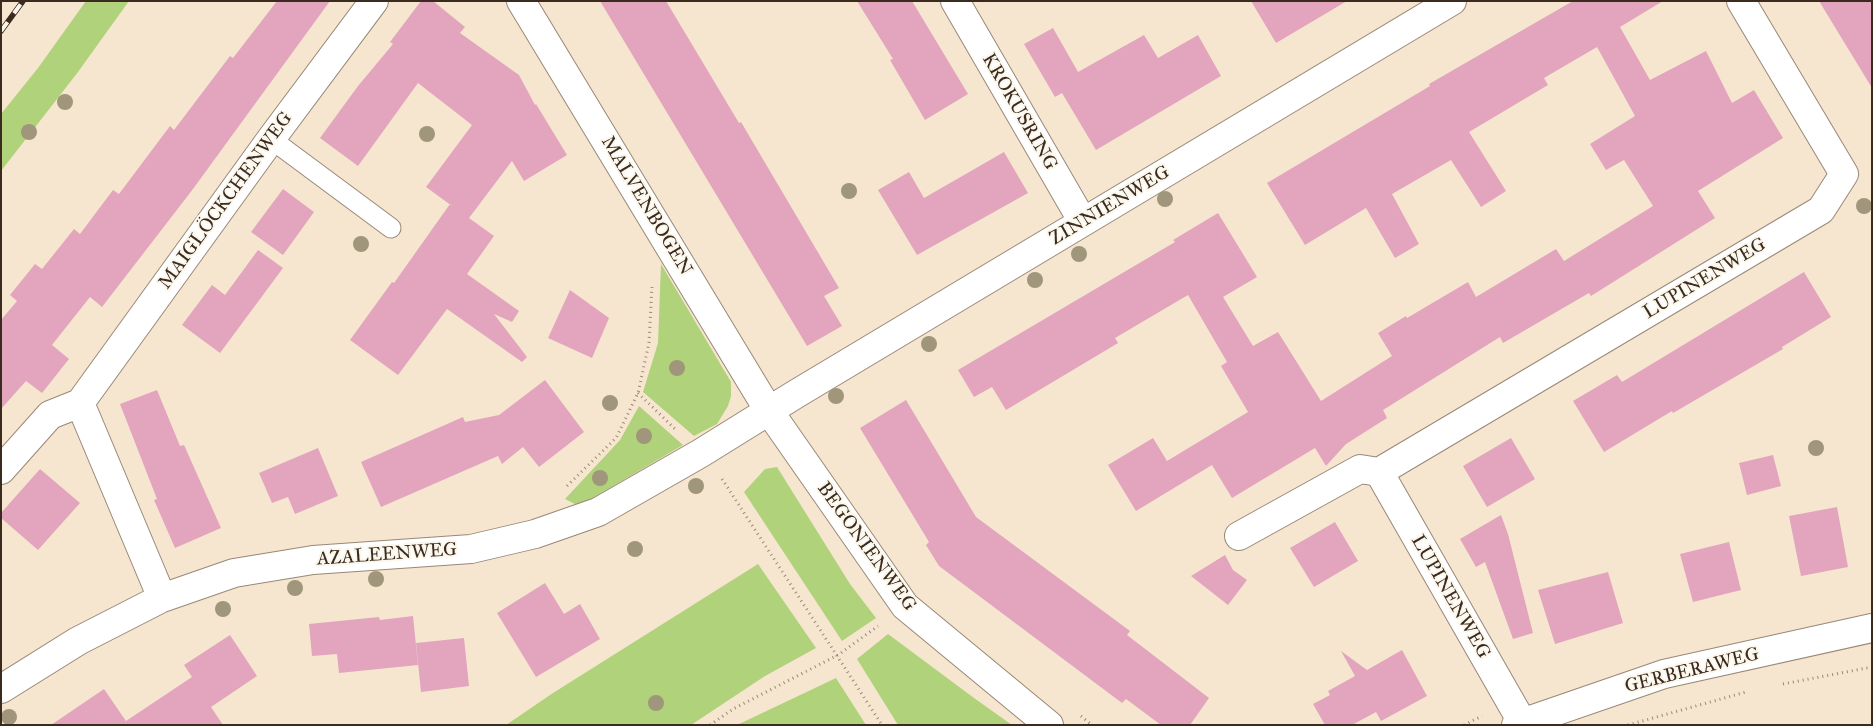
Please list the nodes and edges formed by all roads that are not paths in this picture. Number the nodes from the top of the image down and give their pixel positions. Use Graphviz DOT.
graph roads {
  1 [pos="374,1"];
  2 [pos="521,1"];
  3 [pos="955,1"];
  4 [pos="1452,1"];
  5 [pos="1742,1"];
  6 [pos="271,139"];
  7 [pos="1083,222"];
  8 [pos="391,228"];
  9 [pos="80,403"];
  10 [pos="769,411"];
  11 [pos="1,470"];
  12 [pos="1379,472"];
  13 [pos="1239,536"];
  14 [pos="162,598"];
  15 [pos="1872,628"];
  16 [pos="1,689"];
  17 [pos="1519,723"];
  18 [pos="1049,725"];
  1 -- 6 [label="street, MAIGLÖCKCHENWEG"];
  2 -- 10 [label="street, MALVENBOGEN"];
  3 -- 7 [label="street, KROKUSRING"];
  4 -- 7 [label="street, ZINNIENWEG"];
  5 -- 12 [label="street, LUPINENWEG"];
  6 -- 8 [label="lane"];
  6 -- 9 [label="street, MAIGLÖCKCHENWEG"];
  7 -- 10 [label="street, ZINNIENWEG"];
  9 -- 11 [label="street"];
  9 -- 14 [label="street"];
  10 -- 14 [label="street, AZALEENWEG"];
  10 -- 18 [label="street, BEGONIENWEG"];
  12 -- 13 [label="street"];
  12 -- 17 [label="street, LUPINENWEG"];
  14 -- 16 [label="street, AZALEENWEG"];
  15 -- 17 [label="street, GERBERAWEG"];
}
